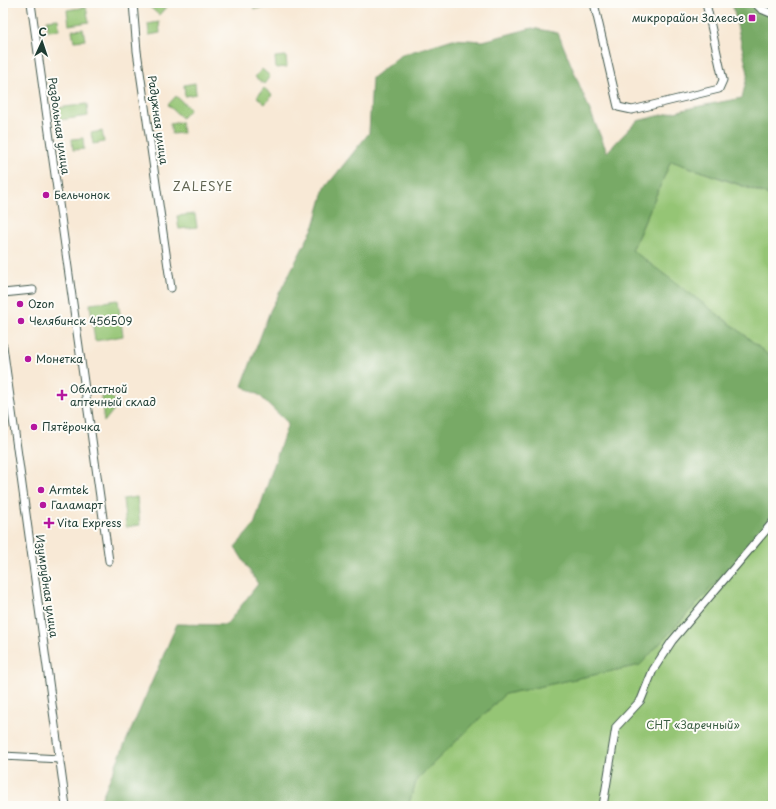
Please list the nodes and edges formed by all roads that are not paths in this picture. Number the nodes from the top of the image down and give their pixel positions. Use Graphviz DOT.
graph roads {
  1 [pos="30,3"];
  2 [pos="133,3"];
  3 [pos="594,3"];
  4 [pos="706,3"];
  5 [pos="755,3"];
  6 [pos="773,14"];
  7 [pos="170,288"];
  8 [pos="33,290"];
  9 [pos="3,293"];
  10 [pos="3,346"];
  11 [pos="773,522"];
  12 [pos="109,561"];
  13 [pos="3,756"];
  14 [pos="60,758"];
  15 [pos="66,806"];
  16 [pos="603,806"];
  1 -- 12 [label="street, Раздольная улица"];
  2 -- 7 [label="street, Радужная улица"];
  3 -- 4 [label="street"];
  5 -- 6 [label="street"];
  8 -- 9 [label="street"];
  10 -- 14 [label="street, Изумрудная улица"];
  11 -- 16 [label="street"];
  13 -- 14 [label="street"];
  14 -- 15 [label="street, Изумрудная улица"];
}
